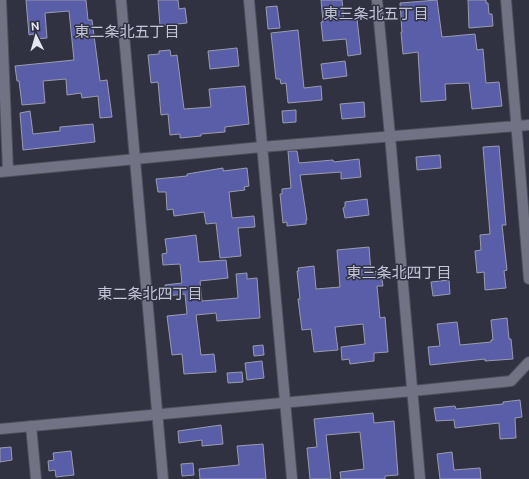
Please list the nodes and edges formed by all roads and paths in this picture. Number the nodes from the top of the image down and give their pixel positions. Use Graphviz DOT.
graph roads {
  1 [pos="1,0"];
  2 [pos="121,0"];
  3 [pos="249,0"];
  4 [pos="377,0"];
  5 [pos="506,0"];
  6 [pos="529,125"];
  7 [pos="517,126"];
  8 [pos="390,136"];
  9 [pos="262,147"];
  10 [pos="136,159"];
  11 [pos="4,172"];
  12 [pos="529,279"];
  13 [pos="529,362"];
  14 [pos="412,391"];
  15 [pos="285,403"];
  16 [pos="158,414"];
  17 [pos="31,426"];
  18 [pos="0,429"];
  19 [pos="36,479"];
  20 [pos="163,479"];
  21 [pos="292,479"];
  22 [pos="420,479"];
  1 -- 11 [label="street"];
  2 -- 10 [label="street"];
  3 -- 9 [label="street"];
  4 -- 8 [label="street"];
  5 -- 7 [label="street"];
  6 -- 7 [label="street"];
  7 -- 8 [label="street"];
  7 -- 12 [label="street"];
  8 -- 9 [label="street"];
  8 -- 14 [label="street"];
  9 -- 10 [label="street"];
  9 -- 15 [label="street"];
  10 -- 11 [label="street"];
  10 -- 16 [label="street"];
  13 -- 14 [label="street"];
  14 -- 15 [label="street"];
  14 -- 22 [label="street"];
  15 -- 16 [label="street"];
  15 -- 21 [label="street"];
  16 -- 17 [label="street"];
  16 -- 20 [label="street"];
  17 -- 18 [label="street"];
  17 -- 19 [label="street"];
}
